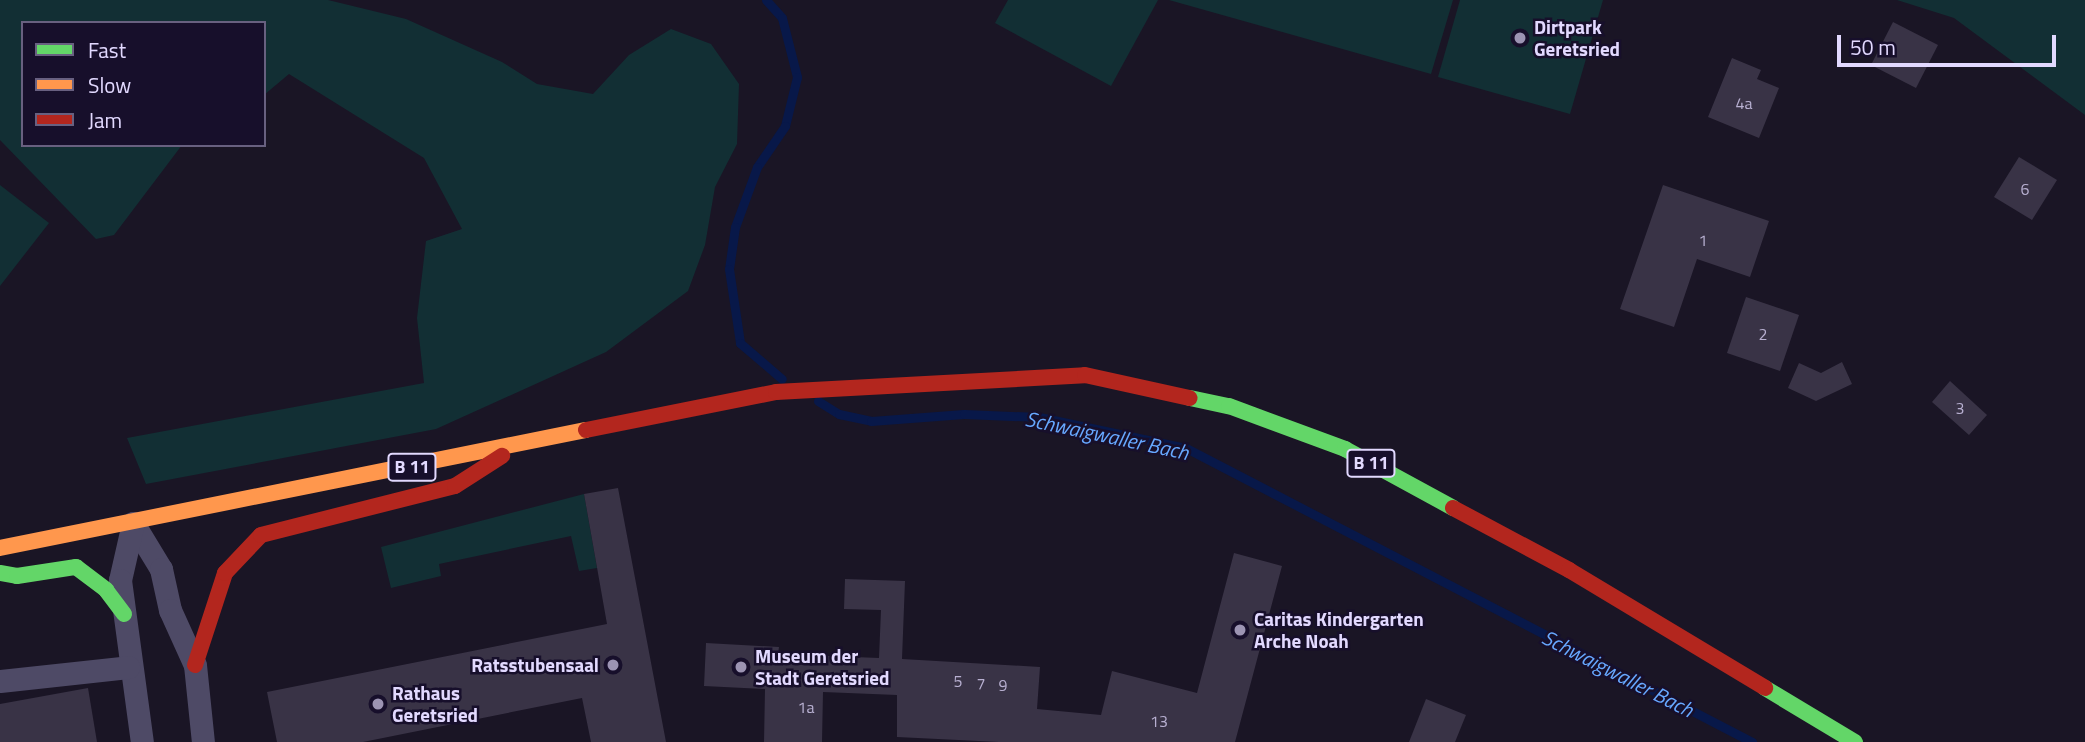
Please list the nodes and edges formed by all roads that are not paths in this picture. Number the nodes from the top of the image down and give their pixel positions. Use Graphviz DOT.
graph roads {
  1 [pos="517,446"];
  2 [pos="133,523"];
  3 [pos="0,548"];
  4 [pos="0,573"];
  5 [pos="124,614"];
  6 [pos="195,665"];
  7 [pos="128,667"];
  8 [pos="0,681"];
  9 [pos="142,742"];
  10 [pos="203,742"];
  11 [pos="1855,742"];
  1 -- 2 [label="main road, B 11"];
  1 -- 6 [label="main road"];
  1 -- 11 [label="main road, B 11"];
  2 -- 3 [label="main road, B 11"];
  2 -- 5 [label="street"];
  2 -- 6 [label="street"];
  4 -- 5 [label="main road"];
  5 -- 7 [label="street"];
  6 -- 10 [label="street"];
  7 -- 8 [label="street"];
  7 -- 9 [label="street"];
}
